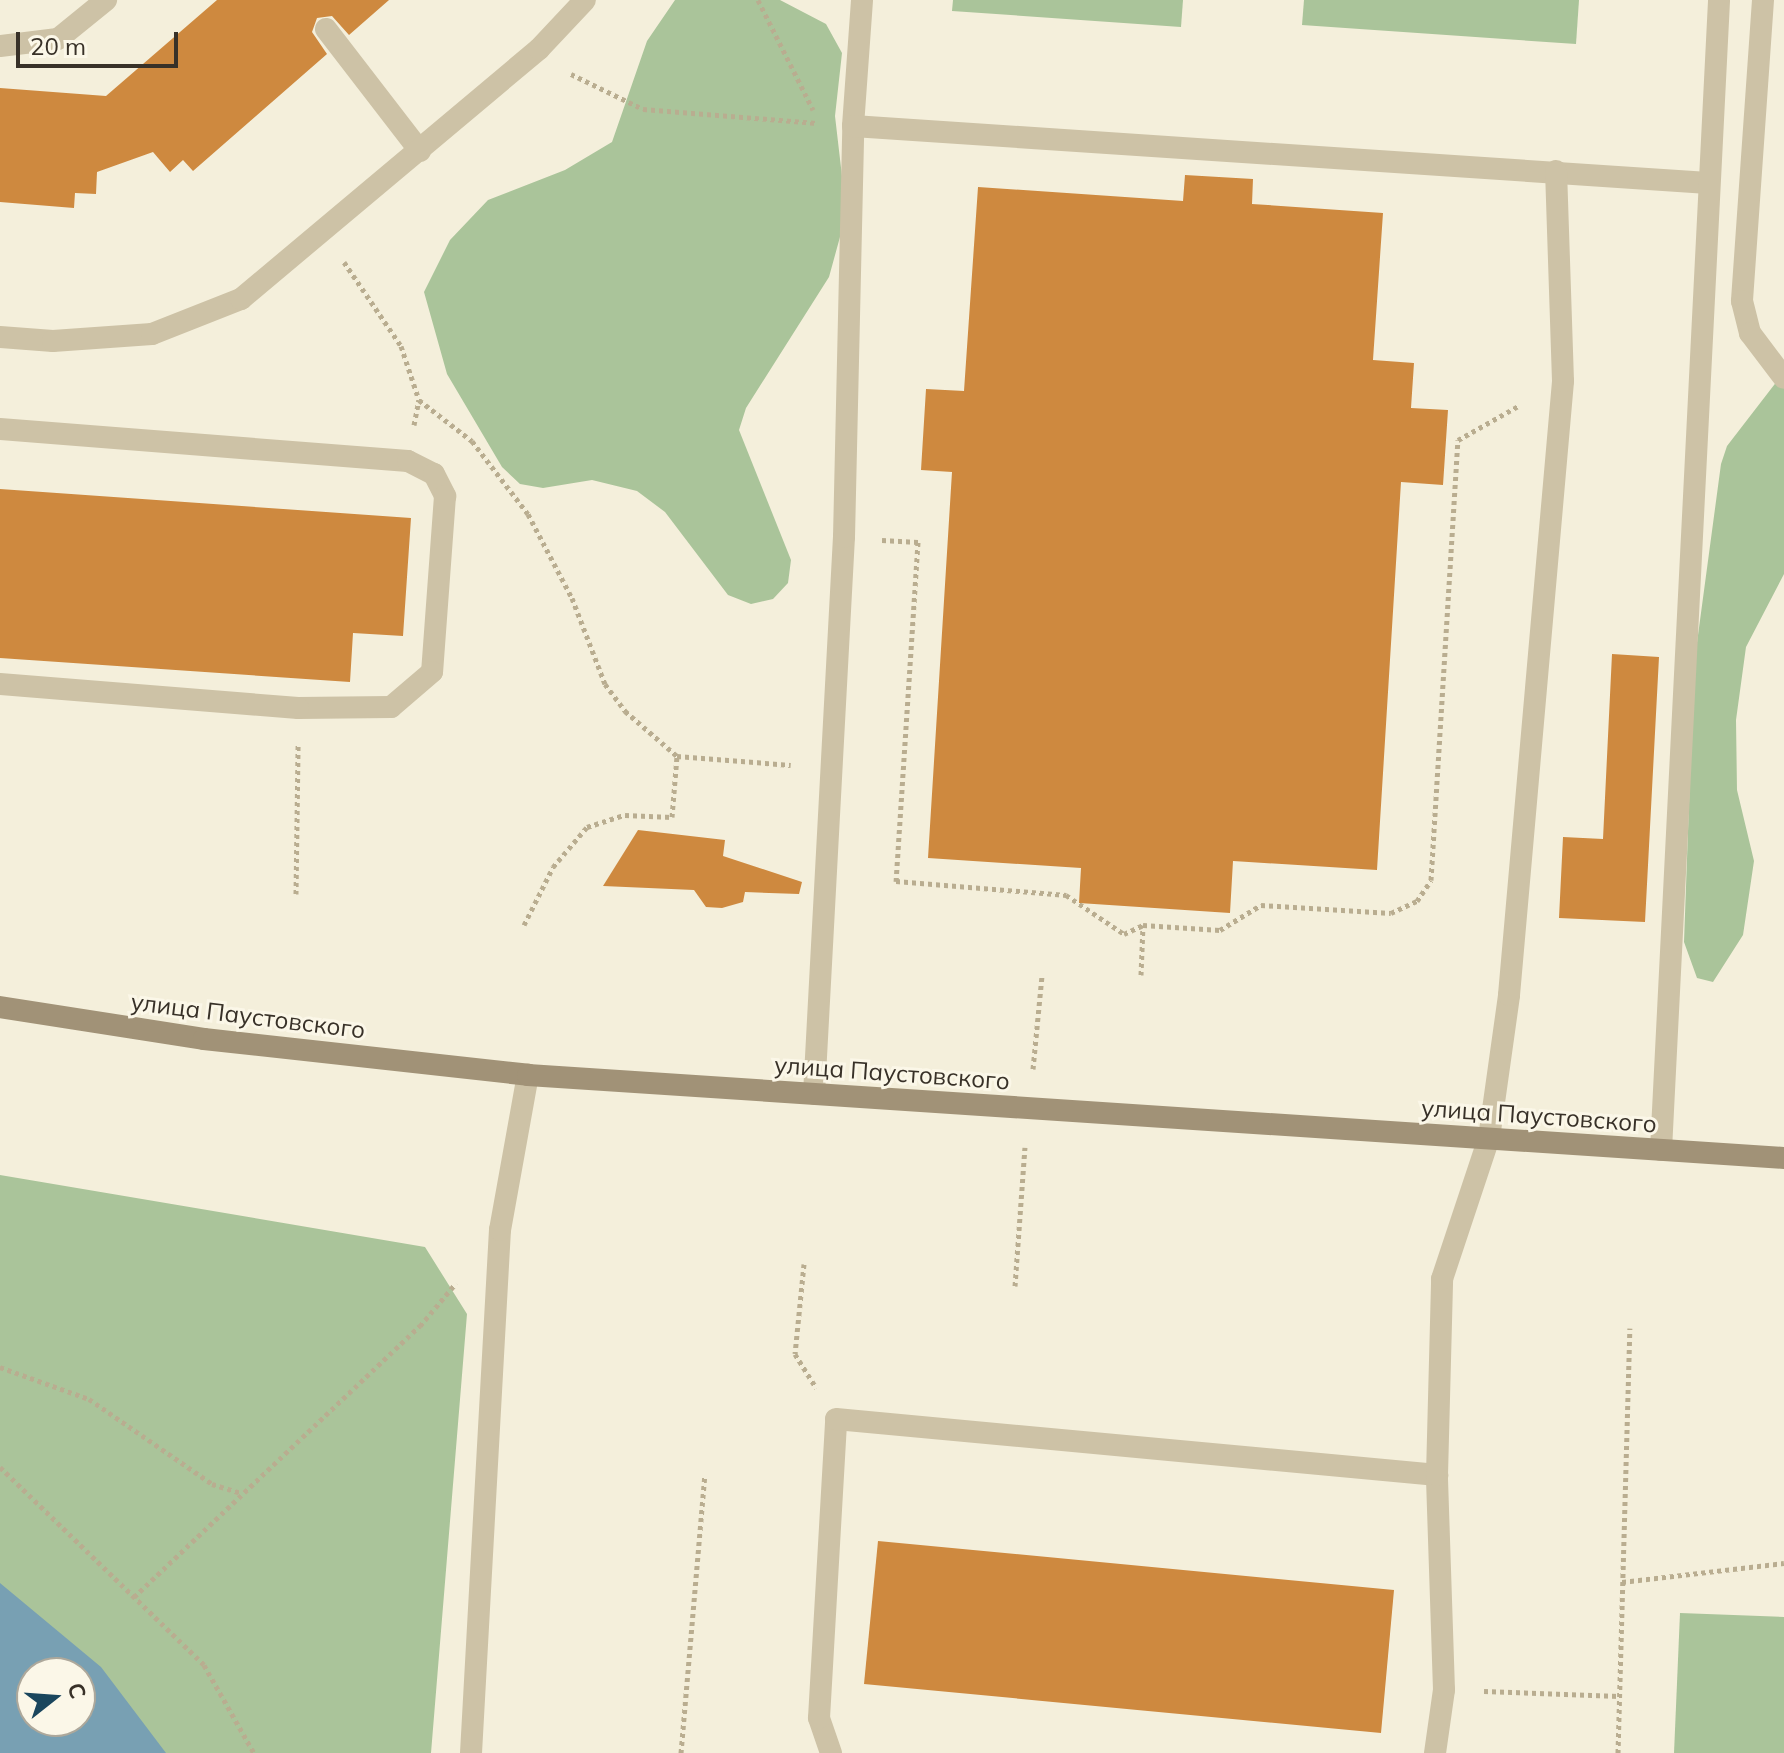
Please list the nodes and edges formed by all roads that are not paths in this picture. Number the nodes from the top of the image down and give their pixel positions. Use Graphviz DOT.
graph roads {
  1 [pos="106,0"];
  2 [pos="585,0"];
  3 [pos="862,0"];
  4 [pos="1719,0"];
  5 [pos="1763,0"];
  6 [pos="326,29"];
  7 [pos="0,46"];
  8 [pos="853,126"];
  9 [pos="420,151"];
  10 [pos="1556,171"];
  11 [pos="1708,183"];
  12 [pos="0,337"];
  13 [pos="1784,378"];
  14 [pos="0,429"];
  15 [pos="0,684"];
  16 [pos="0,1007"];
  17 [pos="528,1075"];
  18 [pos="814,1094"];
  19 [pos="1489,1138"];
  20 [pos="1661,1150"];
  21 [pos="1784,1158"];
  22 [pos="1437,1475"];
  23 [pos="471,1753"];
  24 [pos="831,1753"];
  25 [pos="1435,1753"];
  1 -- 7 [label="lane"];
  2 -- 9 [label="lane"];
  3 -- 8 [label="lane"];
  4 -- 11 [label="lane"];
  5 -- 13 [label="lane"];
  6 -- 9 [label="lane"];
  8 -- 10 [label="lane"];
  8 -- 18 [label="lane"];
  9 -- 12 [label="lane"];
  10 -- 11 [label="lane"];
  10 -- 19 [label="lane"];
  11 -- 20 [label="lane"];
  14 -- 15 [label="lane"];
  16 -- 17 [label="main road, улица Паустовского"];
  17 -- 18 [label="main road, улица Паустовского"];
  17 -- 23 [label="lane"];
  18 -- 19 [label="main road, улица Паустовского"];
  19 -- 20 [label="main road, улица Паустовского"];
  19 -- 22 [label="lane"];
  20 -- 21 [label="main road, улица Паустовского"];
  22 -- 24 [label="lane"];
  22 -- 25 [label="lane"];
}
